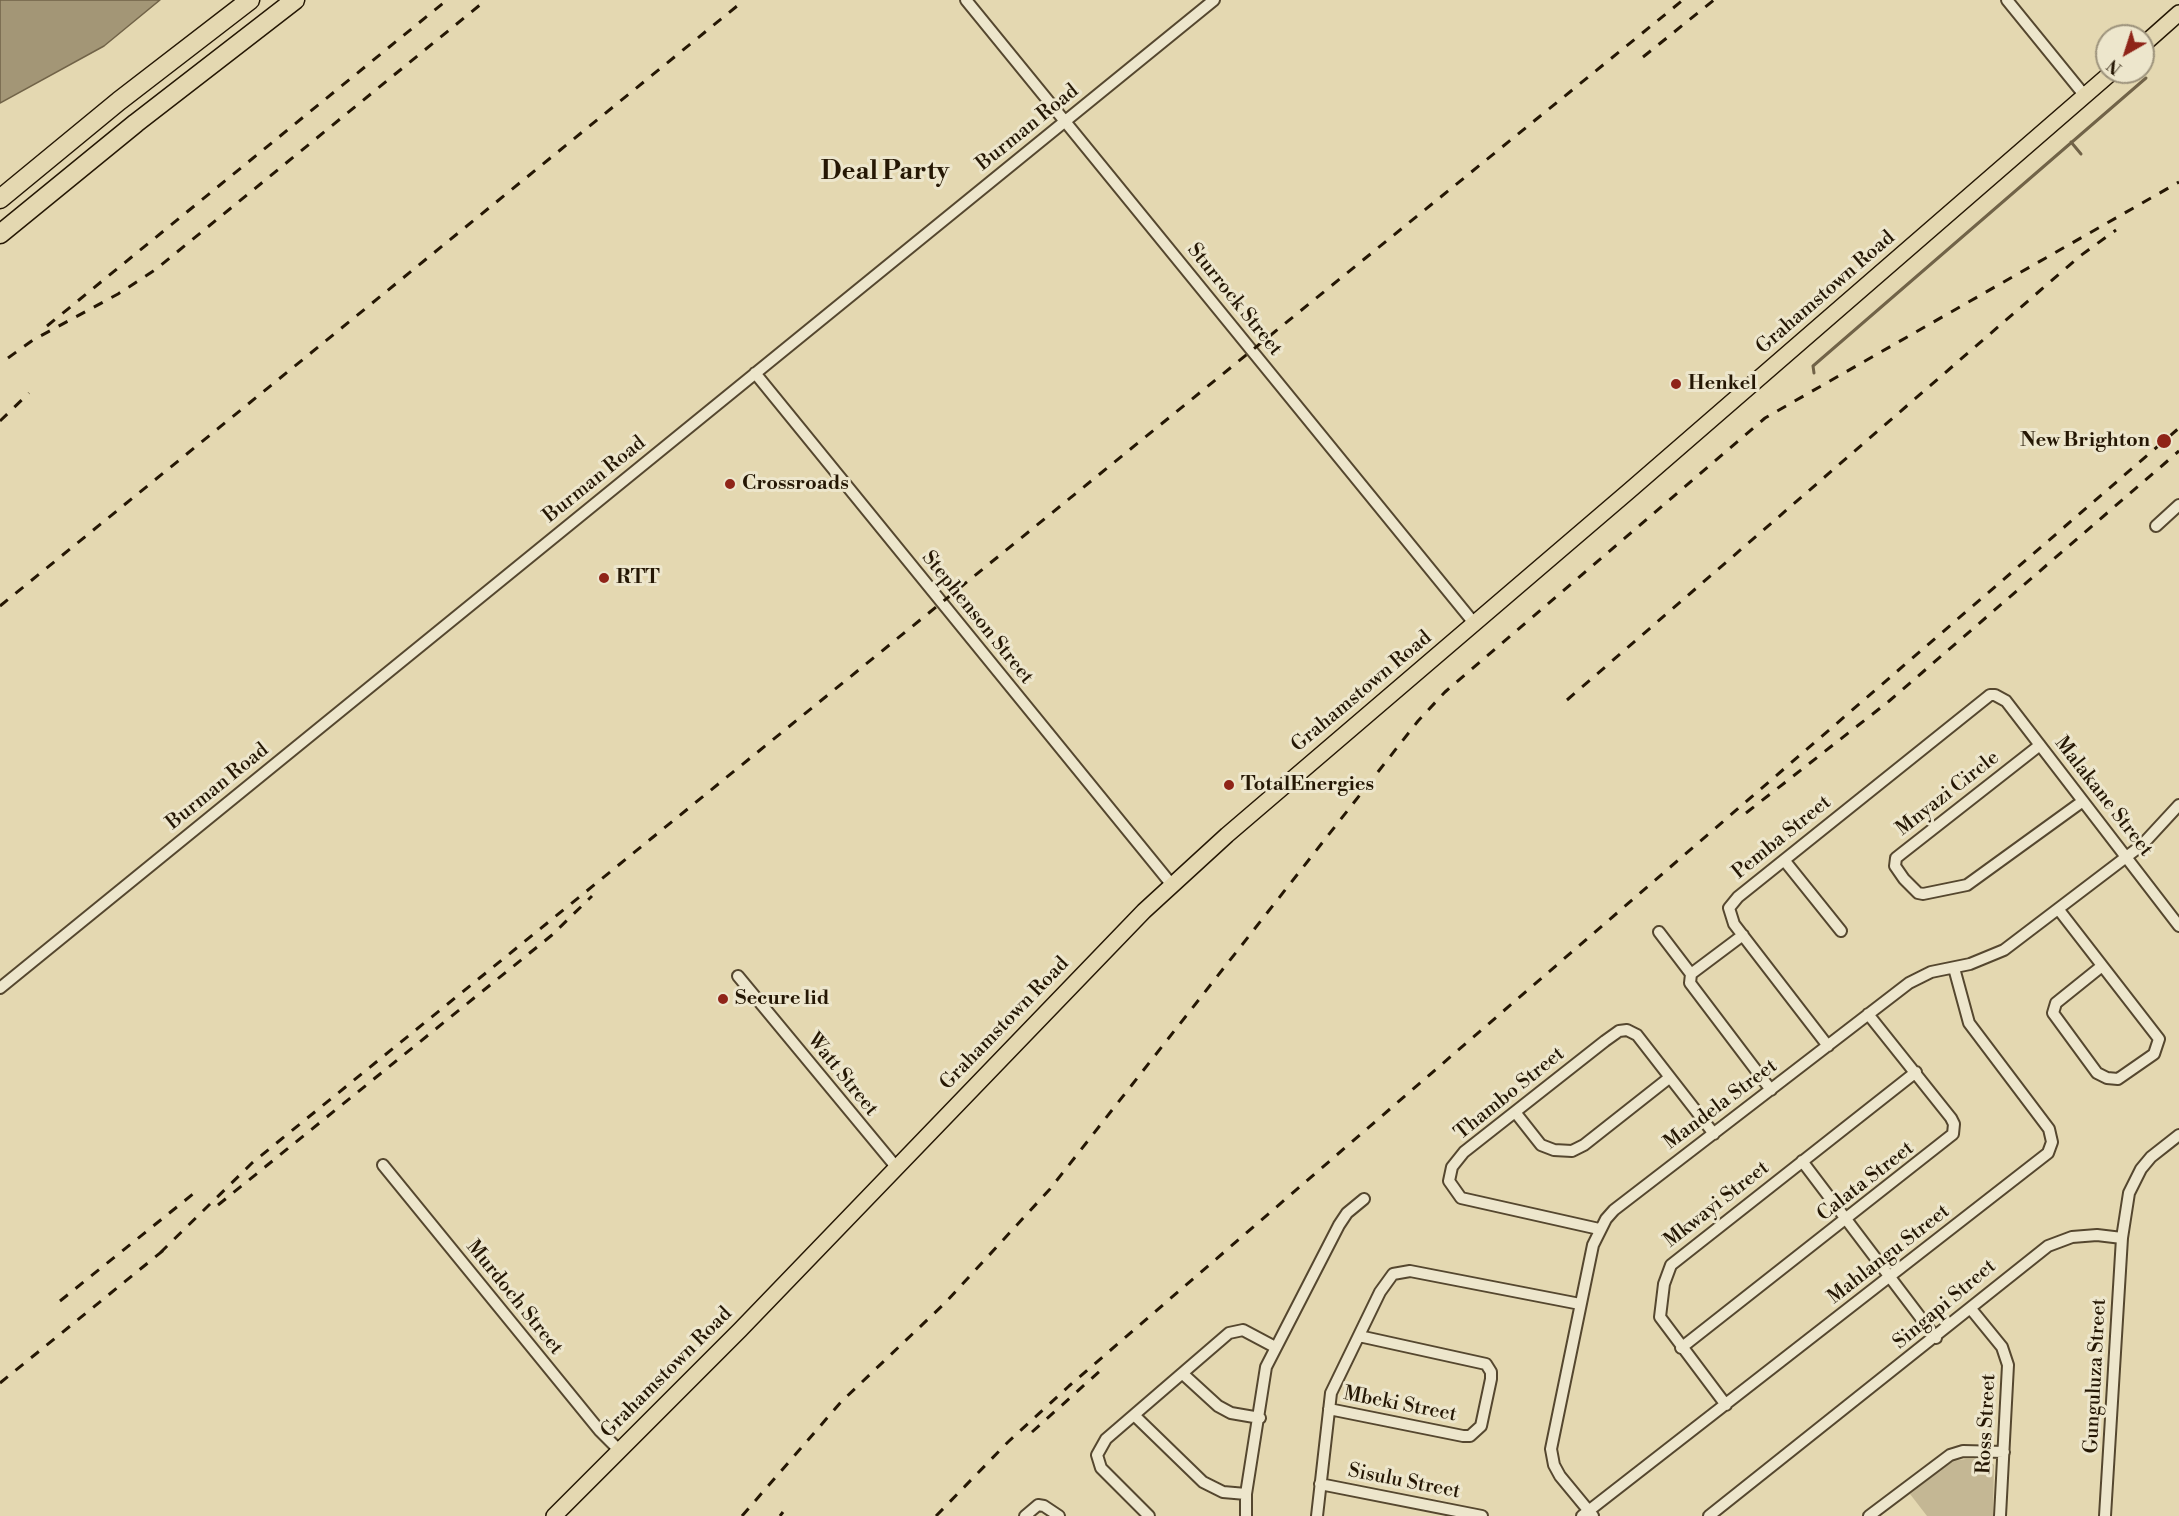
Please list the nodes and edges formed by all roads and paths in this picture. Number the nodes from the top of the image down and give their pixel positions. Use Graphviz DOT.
graph roads {
  1 [pos="250,0"];
  2 [pos="295,0"];
  3 [pos="966,0"];
  4 [pos="1214,0"];
  5 [pos="2007,0"];
  6 [pos="2179,13"];
  7 [pos="2155,34"];
  8 [pos="2098,84"];
  9 [pos="2085,96"];
  10 [pos="1064,121"];
  11 [pos="0,198"];
  12 [pos="0,234"];
  13 [pos="755,373"];
  14 [pos="2179,505"];
  15 [pos="2156,526"];
  16 [pos="1474,623"];
  17 [pos="1995,694"];
  18 [pos="2040,745"];
  19 [pos="2083,801"];
  20 [pos="2179,805"];
  21 [pos="2126,857"];
  22 [pos="1784,860"];
  23 [pos="1172,885"];
  24 [pos="2059,910"];
  25 [pos="2179,926"];
  26 [pos="1841,931"];
  27 [pos="1659,932"];
  28 [pos="1743,935"];
  29 [pos="2102,966"];
  30 [pos="1954,968"];
  31 [pos="1691,974"];
  32 [pos="738,976"];
  33 [pos="0,988"];
  34 [pos="1869,1014"];
  35 [pos="1828,1046"];
  36 [pos="1916,1072"];
  37 [pos="1669,1078"];
  38 [pos="1771,1090"];
  39 [pos="1515,1112"];
  40 [pos="1714,1134"];
  41 [pos="2179,1134"];
  42 [pos="1802,1161"];
  43 [pos="383,1166"];
  44 [pos="897,1168"];
  45 [pos="1364,1199"];
  46 [pos="1846,1221"];
  47 [pos="1599,1229"];
  48 [pos="2122,1238"];
  49 [pos="1889,1278"];
  50 [pos="1580,1304"];
  51 [pos="1971,1309"];
  52 [pos="1359,1336"];
  53 [pos="1936,1338"];
  54 [pos="1275,1347"];
  55 [pos="1681,1348"];
  56 [pos="1183,1374"];
  57 [pos="1726,1405"];
  58 [pos="1329,1409"];
  59 [pos="1135,1416"];
  60 [pos="1260,1418"];
  61 [pos="620,1451"];
  62 [pos="2004,1452"];
  63 [pos="1320,1484"];
  64 [pos="1246,1494"];
  65 [pos="1588,1514"];
  66 [pos="554,1516"];
  67 [pos="1025,1516"];
  68 [pos="1059,1516"];
  69 [pos="1149,1516"];
  70 [pos="1246,1516"];
  71 [pos="1317,1516"];
  72 [pos="1482,1516"];
  73 [pos="1709,1516"];
  74 [pos="1869,1516"];
  75 [pos="2000,1516"];
  76 [pos="2105,1516"];
  1 -- 11 [label="highway"];
  2 -- 12 [label="highway"];
  3 -- 10 [label="street, Sturrock Street"];
  4 -- 10 [label="street, Burman Road"];
  5 -- 9 [label="street"];
  6 -- 7 [label="main road"];
  8 -- 9 [label="main road, Grahamstown Road"];
  9 -- 16 [label="main road, Grahamstown Road"];
  10 -- 13 [label="street, Burman Road"];
  10 -- 16 [label="street, Sturrock Street"];
  13 -- 23 [label="street, Stephenson Street"];
  13 -- 33 [label="street, Burman Road"];
  14 -- 15 [label="street"];
  16 -- 23 [label="main road, Grahamstown Road"];
  17 -- 18 [label="street, Malakane Street"];
  17 -- 22 [label="street, Pemba Street"];
  18 -- 19 [label="street, Malakane Street"];
  18 -- 19 [label="street, Mnyazi Circle"];
  19 -- 21 [label="street, Malakane Street"];
  20 -- 21 [label="street, Mandela Street"];
  21 -- 24 [label="street, Mandela Street"];
  21 -- 25 [label="street, Malakane Street"];
  22 -- 26 [label="street"];
  22 -- 28 [label="street, Pemba Street"];
  23 -- 44 [label="main road, Grahamstown Road"];
  24 -- 29 [label="street"];
  24 -- 30 [label="street, Mandela Street"];
  27 -- 31 [label="street"];
  28 -- 31 [label="street"];
  28 -- 35 [label="street, Pemba Street"];
  29 -- 29 [label="street"];
  30 -- 34 [label="street, Mandela Street"];
  30 -- 49 [label="street, Mahlangu Street"];
  31 -- 38 [label="street"];
  32 -- 44 [label="street, Watt Street"];
  34 -- 35 [label="street, Mandela Street"];
  34 -- 36 [label="street, Calata Street"];
  35 -- 38 [label="street, Mandela Street"];
  36 -- 42 [label="street, Mkwayi Street"];
  36 -- 46 [label="street, Calata Street"];
  37 -- 39 [label="street"];
  37 -- 39 [label="street, Thambo Street"];
  37 -- 40 [label="street, Thambo Street"];
  38 -- 40 [label="street, Mandela Street"];
  39 -- 47 [label="street, Thambo Street"];
  40 -- 47 [label="street, Mandela Street"];
  41 -- 48 [label="street"];
  42 -- 46 [label="street"];
  42 -- 55 [label="street, Mkwayi Street"];
  43 -- 61 [label="street, Murdoch Street"];
  44 -- 61 [label="main road, Grahamstown Road"];
  45 -- 54 [label="street"];
  46 -- 49 [label="street"];
  46 -- 55 [label="street, Calata Street"];
  47 -- 50 [label="street, Mandela Street"];
  48 -- 51 [label="street, Singapi Street"];
  48 -- 76 [label="street, Gunguluza Street"];
  49 -- 53 [label="street"];
  49 -- 57 [label="street, Mahlangu Street"];
  50 -- 52 [label="street"];
  50 -- 65 [label="street, Mandela Street"];
  51 -- 53 [label="street, Singapi Street"];
  51 -- 62 [label="street, Ross Street"];
  52 -- 58 [label="street"];
  52 -- 58 [label="street, Mbeki Street"];
  53 -- 73 [label="street, Singapi Street"];
  54 -- 56 [label="street"];
  54 -- 60 [label="street"];
  55 -- 57 [label="street, Mkwayi Street"];
  56 -- 59 [label="street"];
  56 -- 60 [label="street"];
  57 -- 65 [label="street, Mahlangu Street"];
  58 -- 63 [label="street"];
  59 -- 64 [label="street"];
  59 -- 69 [label="street"];
  60 -- 64 [label="street"];
  61 -- 66 [label="main road, Grahamstown Road"];
  62 -- 74 [label="street"];
  62 -- 75 [label="street, Ross Street"];
  63 -- 71 [label="street"];
  63 -- 72 [label="street, Sisulu Street"];
  64 -- 70 [label="street"];
  67 -- 68 [label="street"];
}
